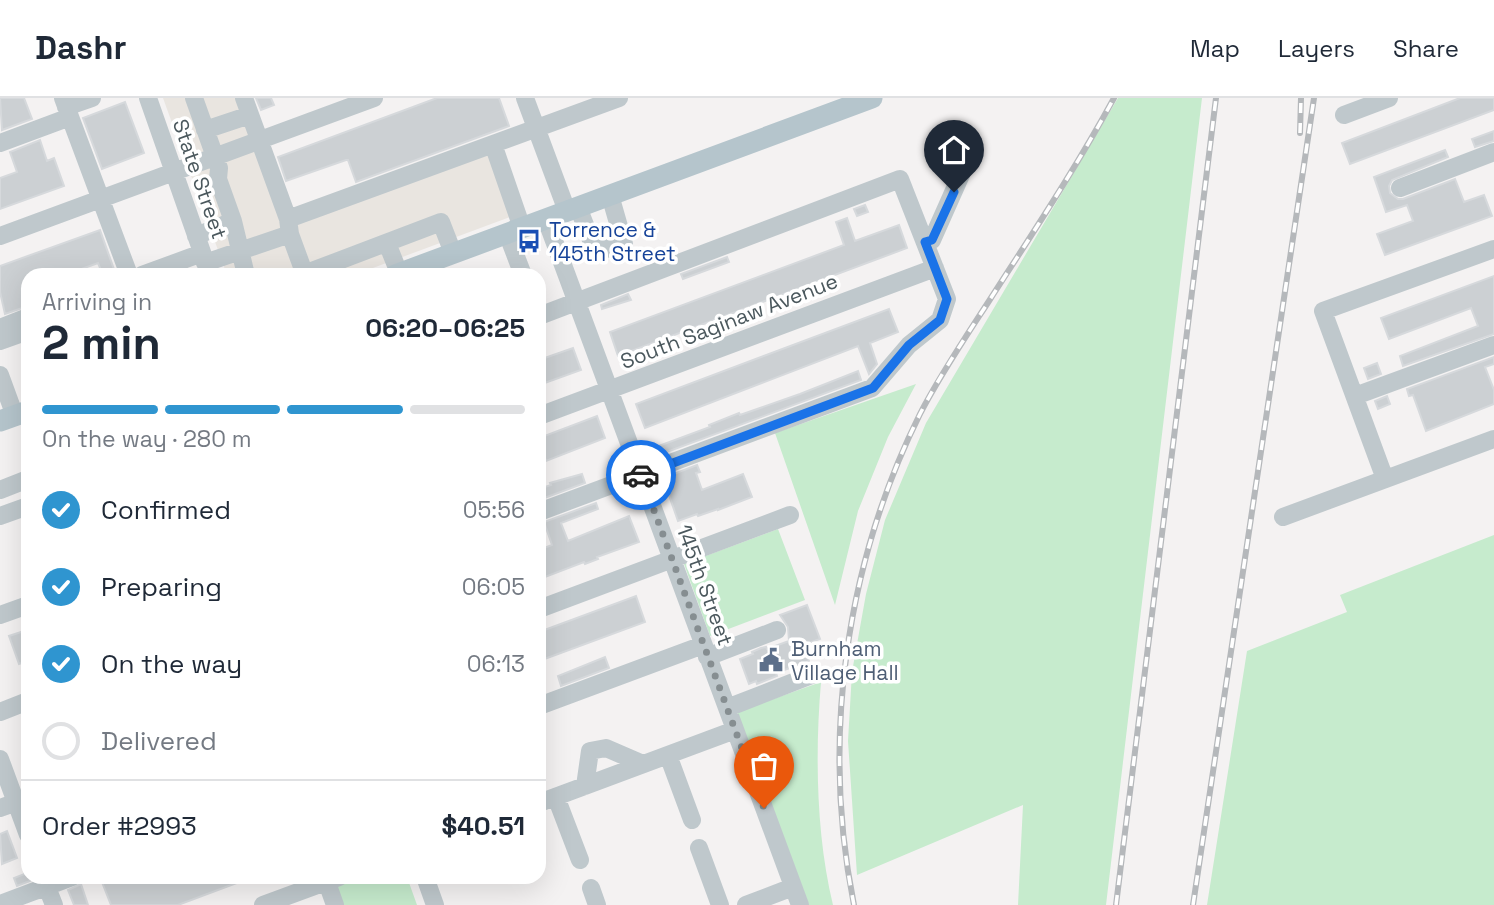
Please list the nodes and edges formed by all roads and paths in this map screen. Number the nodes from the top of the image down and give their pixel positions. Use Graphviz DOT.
graph roads {
  1 [pos="92,98"];
  2 [pos="148,98"];
  3 [pos="194,98"];
  4 [pos="374,98"];
  5 [pos="525,98"];
  6 [pos="619,98"];
  7 [pos="872,98"];
  8 [pos="1389,98"];
  9 [pos="247,106"];
  10 [pos="67,107"];
  11 [pos="1344,115"];
  12 [pos="537,128"];
  13 [pos="205,130"];
  14 [pos="260,140"];
  15 [pos="0,143"];
  16 [pos="493,144"];
  17 [pos="1494,152"];
  18 [pos="215,157"];
  19 [pos="964,168"];
  20 [pos="174,172"];
  21 [pos="1400,188"];
  22 [pos="610,195"];
  23 [pos="101,199"];
  24 [pos="572,209"];
  25 [pos="546,219"];
  26 [pos="233,221"];
  27 [pos="289,227"];
  28 [pos="515,230"];
  29 [pos="0,236"];
  30 [pos="925,242"];
  31 [pos="387,243"];
  32 [pos="1494,248"];
  33 [pos="242,250"];
  34 [pos="453,253"];
  35 [pos="203,257"];
  36 [pos="126,268"];
  37 [pos="166,268"];
  38 [pos="245,268"];
  39 [pos="302,268"];
  40 [pos="320,268"];
  41 [pos="395,268"];
  42 [pos="413,268"];
  43 [pos="522,268"];
  44 [pos="935,268"];
  45 [pos="576,300"];
  46 [pos="546,309"];
  47 [pos="546,313"];
  48 [pos="21,320"];
  49 [pos="0,328"];
  50 [pos="21,334"];
  51 [pos="0,341"];
  52 [pos="1494,345"];
  53 [pos="0,375"];
  54 [pos="610,390"];
  55 [pos="1354,396"];
  56 [pos="546,413"];
  57 [pos="14,416"];
  58 [pos="1494,439"];
  59 [pos="640,475"];
  60 [pos="1385,479"];
  61 [pos="21,482"];
  62 [pos="0,490"];
  63 [pos="21,508"];
  64 [pos="546,509"];
  65 [pos="790,515"];
  66 [pos="0,516"];
  67 [pos="1283,517"];
  68 [pos="671,560"];
  69 [pos="546,606"];
  70 [pos="21,608"];
  71 [pos="0,615"];
  72 [pos="777,630"];
  73 [pos="705,651"];
  74 [pos="814,674"];
  75 [pos="21,704"];
  76 [pos="546,704"];
  77 [pos="727,708"];
  78 [pos="0,712"];
  79 [pos="735,730"];
  80 [pos="668,755"];
  81 [pos="0,759"];
  82 [pos="643,764"];
  83 [pos="586,786"];
  84 [pos="547,800"];
  85 [pos="15,803"];
  86 [pos="692,820"];
  87 [pos="699,848"];
  88 [pos="580,860"];
  89 [pos="41,884"];
  90 [pos="46,884"];
  91 [pos="315,884"];
  92 [pos="331,884"];
  93 [pos="428,884"];
  94 [pos="793,887"];
  95 [pos="0,904"];
  96 [pos="54,905"];
  97 [pos="263,905"];
  98 [pos="335,905"];
  99 [pos="435,905"];
  100 [pos="720,905"];
  101 [pos="746,905"];
  102 [pos="800,905"];
  1 -- 10 [label="street"];
  2 -- 20 [label="street, State Street"];
  3 -- 13 [label="street"];
  4 -- 14 [label="street"];
  5 -- 12 [label="street"];
  6 -- 12 [label="street"];
  7 -- 22 [label="main road"];
  8 -- 11 [label="street"];
  9 -- 13 [label="street"];
  9 -- 14 [label="street"];
  10 -- 15 [label="street"];
  10 -- 23 [label="street"];
  12 -- 16 [label="street"];
  12 -- 24 [label="street"];
  13 -- 18 [label="street"];
  14 -- 18 [label="street"];
  14 -- 27 [label="street"];
  16 -- 27 [label="street"];
  16 -- 28 [label="street"];
  17 -- 21 [label="street"];
  18 -- 20 [label="street"];
  18 -- 26 [label="street"];
  19 -- 30 [label="street"];
  20 -- 23 [label="street"];
  20 -- 35 [label="street, State Street"];
  22 -- 24 [label="main road"];
  22 -- 24 [label="street"];
  23 -- 29 [label="street"];
  23 -- 36 [label="street"];
  24 -- 25 [label="main road"];
  25 -- 28 [label="main road"];
  25 -- 45 [label="street, 145th Street"];
  26 -- 33 [label="street"];
  26 -- 35 [label="street"];
  27 -- 33 [label="street"];
  27 -- 39 [label="street"];
  28 -- 34 [label="main road"];
  28 -- 43 [label="street"];
  30 -- 44 [label="street"];
  30 -- 45 [label="street"];
  31 -- 34 [label="street"];
  31 -- 40 [label="street"];
  31 -- 41 [label="street"];
  32 -- 55 [label="street"];
  33 -- 35 [label="street"];
  33 -- 38 [label="street"];
  34 -- 42 [label="main road"];
  35 -- 37 [label="street"];
  44 -- 54 [label="street, South Saginaw Avenue"];
  44 -- 59 [label="street"];
  45 -- 46 [label="street"];
  45 -- 47 [label="street"];
  45 -- 54 [label="street, 145th Street"];
  48 -- 49 [label="street"];
  50 -- 51 [label="street"];
  52 -- 55 [label="street"];
  53 -- 57 [label="street"];
  54 -- 56 [label="street, South Saginaw Avenue"];
  54 -- 59 [label="street, 145th Street"];
  55 -- 60 [label="street"];
  58 -- 60 [label="street"];
  59 -- 64 [label="street"];
  59 -- 68 [label="street, 145th Street"];
  60 -- 67 [label="street"];
  61 -- 62 [label="street"];
  63 -- 66 [label="street"];
  65 -- 68 [label="street"];
  68 -- 69 [label="street"];
  68 -- 73 [label="street, 145th Street"];
  70 -- 71 [label="street"];
  72 -- 73 [label="street"];
  73 -- 76 [label="street"];
  73 -- 77 [label="street, 145th Street"];
  74 -- 77 [label="street"];
  75 -- 78 [label="street"];
  77 -- 79 [label="street, 145th Street"];
  79 -- 80 [label="street"];
  79 -- 94 [label="street, 145th Street"];
  80 -- 82 [label="street"];
  80 -- 86 [label="street"];
  81 -- 85 [label="street"];
  82 -- 83 [label="street"];
  82 -- 83 [label="street"];
  83 -- 84 [label="street"];
  84 -- 88 [label="street"];
  87 -- 100 [label="street"];
  89 -- 95 [label="street"];
  90 -- 96 [label="street"];
  91 -- 97 [label="street"];
  92 -- 98 [label="street"];
  93 -- 99 [label="street"];
  94 -- 101 [label="street"];
  94 -- 102 [label="street, 145th Street"];
}
